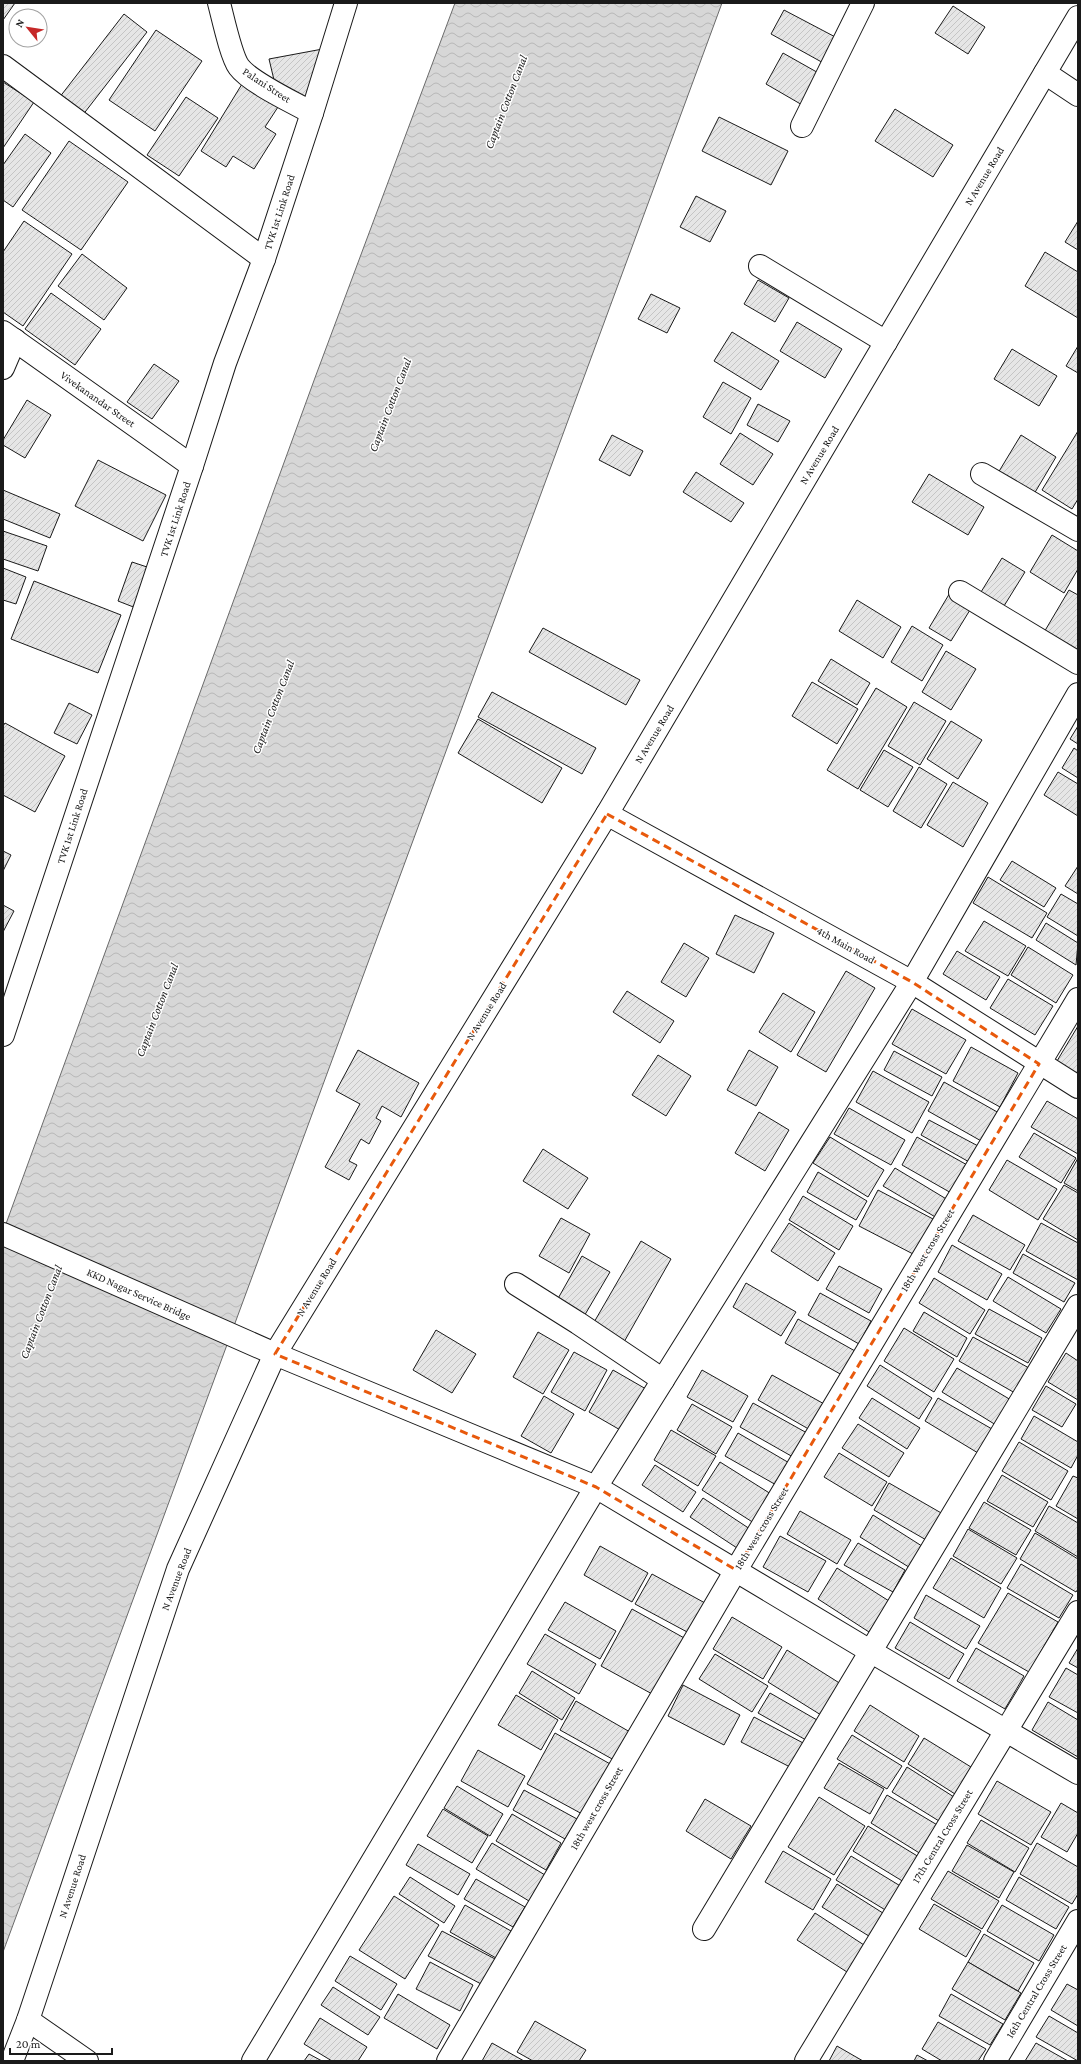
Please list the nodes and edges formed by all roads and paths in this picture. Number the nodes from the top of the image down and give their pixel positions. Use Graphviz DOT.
graph roads {
  1 [pos="219,3"];
  2 [pos="346,3"];
  3 [pos="863,3"];
  4 [pos="1078,17"];
  5 [pos="3,66"];
  6 [pos="1045,73"];
  7 [pos="1078,96"];
  8 [pos="312,113"];
  9 [pos="802,126"];
  10 [pos="264,259"];
  11 [pos="760,266"];
  12 [pos="9,336"];
  13 [pos="886,342"];
  14 [pos="3,368"];
  15 [pos="192,466"];
  16 [pos="982,474"];
  17 [pos="1078,530"];
  18 [pos="960,592"];
  19 [pos="1078,663"];
  20 [pos="1078,694"];
  21 [pos="607,814"];
  22 [pos="912,982"];
  23 [pos="1078,999"];
  24 [pos="3,1035"];
  25 [pos="1039,1064"];
  26 [pos="1078,1087"];
  27 [pos="3,1234"];
  28 [pos="516,1284"];
  29 [pos="1078,1306"];
  30 [pos="275,1354"];
  31 [pos="663,1380"];
  32 [pos="596,1487"];
  33 [pos="736,1570"];
  34 [pos="1078,1612"];
  35 [pos="870,1651"];
  36 [pos="1006,1730"];
  37 [pos="1078,1773"];
  38 [pos="1078,1921"];
  39 [pos="704,1929"];
  40 [pos="28,2020"];
  41 [pos="12,2061"];
  42 [pos="87,2061"];
  43 [pos="253,2061"];
  44 [pos="448,2061"];
  45 [pos="806,2061"];
  46 [pos="995,2061"];
  1 -- 8 [label="street, Palani Street"];
  2 -- 8 [label="street, TVK 1st Link Road"];
  3 -- 9 [label="street"];
  4 -- 6 [label="street, N Avenue Road"];
  5 -- 10 [label="street"];
  6 -- 7 [label="street"];
  6 -- 13 [label="street, N Avenue Road"];
  8 -- 10 [label="street, TVK 1st Link Road"];
  10 -- 15 [label="street, TVK 1st Link Road"];
  11 -- 13 [label="street"];
  12 -- 14 [label="street"];
  12 -- 15 [label="street, Vivekanandar Street"];
  13 -- 21 [label="street, N Avenue Road"];
  15 -- 24 [label="street, TVK 1st Link Road"];
  16 -- 17 [label="street"];
  18 -- 19 [label="street"];
  20 -- 22 [label="street"];
  21 -- 22 [label="street, 4th Main Road"];
  21 -- 30 [label="street, N Avenue Road"];
  22 -- 25 [label="street, 4th Main Road"];
  22 -- 31 [label="street"];
  23 -- 25 [label="street, 18th west cross Street"];
  25 -- 26 [label="street, 4th Main Road"];
  25 -- 33 [label="street, 18th west cross Street"];
  27 -- 30 [label="street, KKD Nagar Service Bridge"];
  28 -- 31 [label="street"];
  29 -- 35 [label="street"];
  30 -- 32 [label="street, KKD Nagar Service Bridge"];
  30 -- 40 [label="street, N Avenue Road"];
  31 -- 32 [label="street"];
  32 -- 33 [label="street, KKD Nagar Service Bridge"];
  32 -- 43 [label="street"];
  33 -- 35 [label="street, KKD Nagar Service Bridge"];
  33 -- 44 [label="street, 18th west cross Street"];
  34 -- 36 [label="street, 17th Central Cross Street"];
  35 -- 36 [label="street, KKD Nagar Service Bridge"];
  35 -- 39 [label="street"];
  36 -- 37 [label="street, KKD Nagar Service Bridge"];
  36 -- 45 [label="street, 17th Central Cross Street"];
  38 -- 46 [label="street, 16th Central Cross Street"];
  40 -- 41 [label="street, N Avenue Road"];
  40 -- 42 [label="street"];
}
